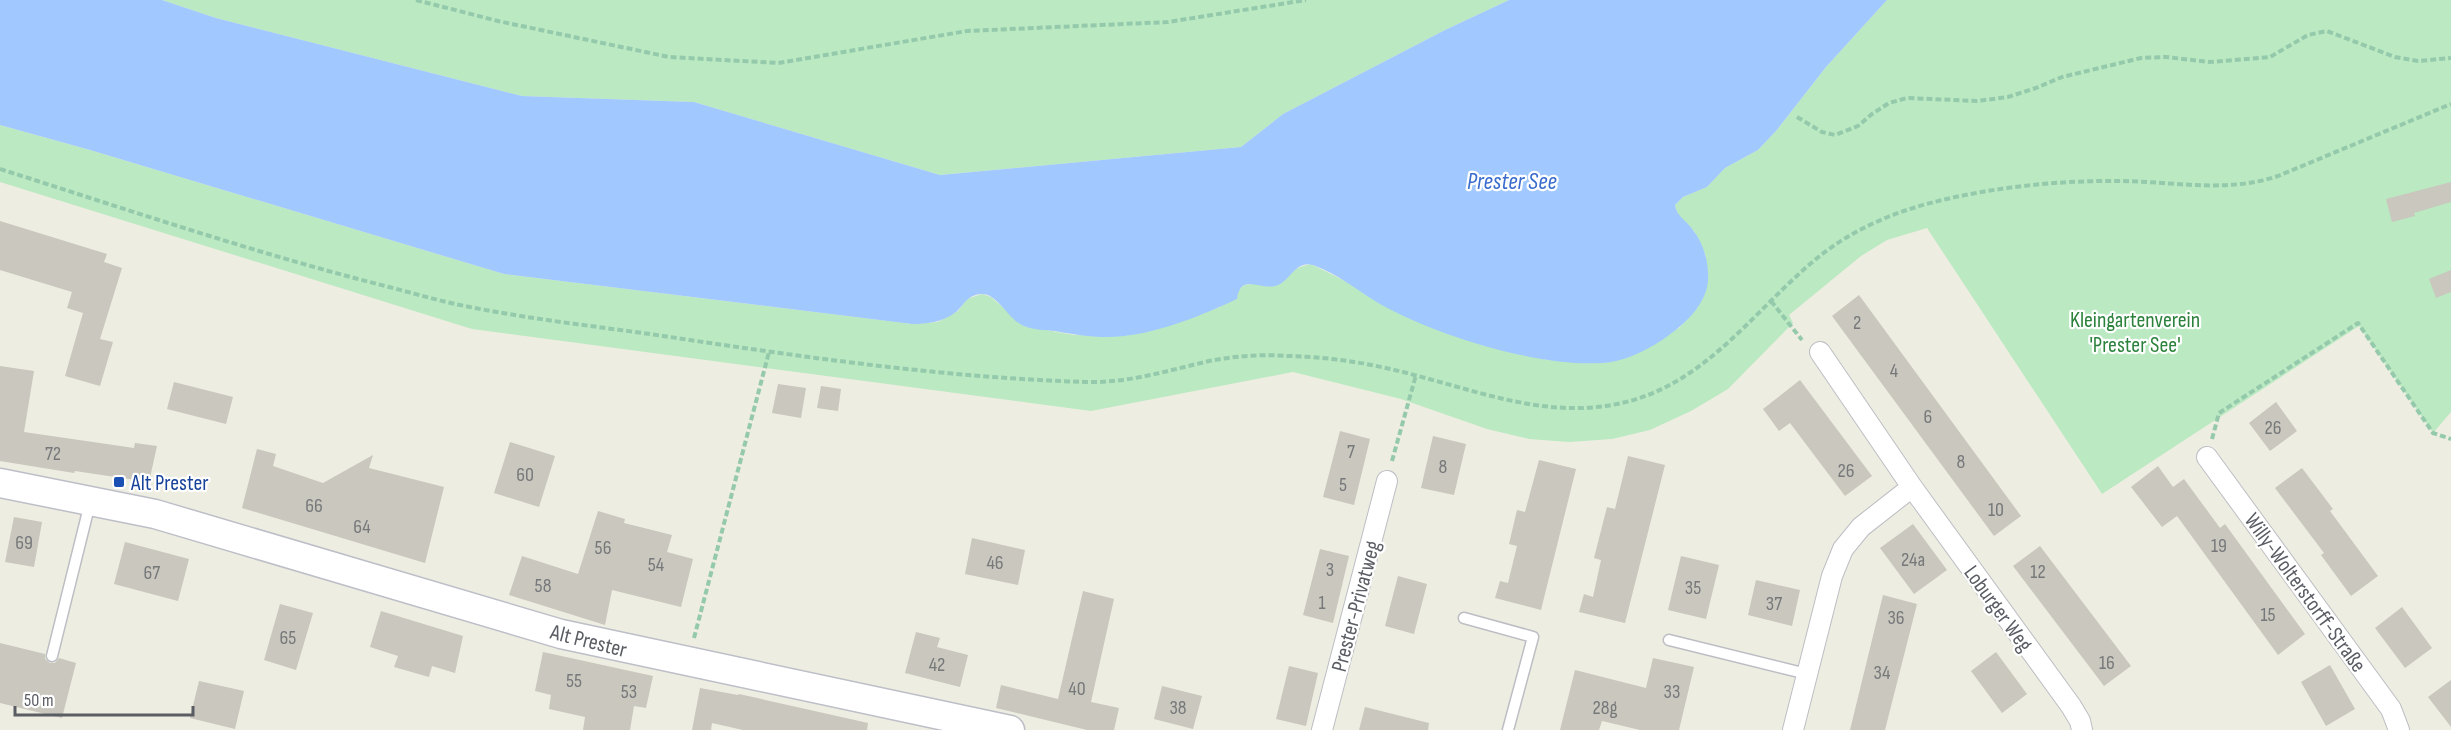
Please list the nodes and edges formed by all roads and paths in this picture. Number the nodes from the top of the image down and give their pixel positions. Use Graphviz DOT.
graph roads {
  1 [pos="416,0"];
  2 [pos="1306,0"];
  3 [pos="2451,58"];
  4 [pos="2451,104"];
  5 [pos="1797,117"];
  6 [pos="0,169"];
  7 [pos="1771,301"];
  8 [pos="769,351"];
  9 [pos="1820,352"];
  10 [pos="1416,375"];
  11 [pos="2451,439"];
  12 [pos="2207,457"];
  13 [pos="1387,481"];
  14 [pos="0,483"];
  15 [pos="1912,487"];
  16 [pos="91,500"];
  17 [pos="1464,618"];
  18 [pos="1669,640"];
  19 [pos="52,656"];
  20 [pos="688,662"];
  21 [pos="1807,674"];
  22 [pos="1010,730"];
  23 [pos="1322,730"];
  24 [pos="1508,730"];
  25 [pos="1793,730"];
  26 [pos="2082,730"];
  27 [pos="2399,730"];
  1 -- 2 [label="path"];
  3 -- 5 [label="path"];
  4 -- 7 [label="path"];
  6 -- 8 [label="path"];
  7 -- 9 [label="path"];
  7 -- 10 [label="path"];
  8 -- 10 [label="path"];
  8 -- 20 [label="path"];
  9 -- 15 [label="street, Loburger Weg"];
  10 -- 13 [label="path"];
  11 -- 12 [label="path"];
  12 -- 27 [label="street, Willy-Wolterstorff-Straße"];
  13 -- 23 [label="street, Prester-Privatweg"];
  14 -- 16 [label="main road, Alt Prester"];
  15 -- 21 [label="street"];
  15 -- 26 [label="street, Loburger Weg"];
  16 -- 19 [label="lane"];
  16 -- 20 [label="main road, Alt Prester"];
  17 -- 24 [label="lane"];
  18 -- 21 [label="lane"];
  20 -- 22 [label="main road, Alt Prester"];
  21 -- 25 [label="street"];
}
